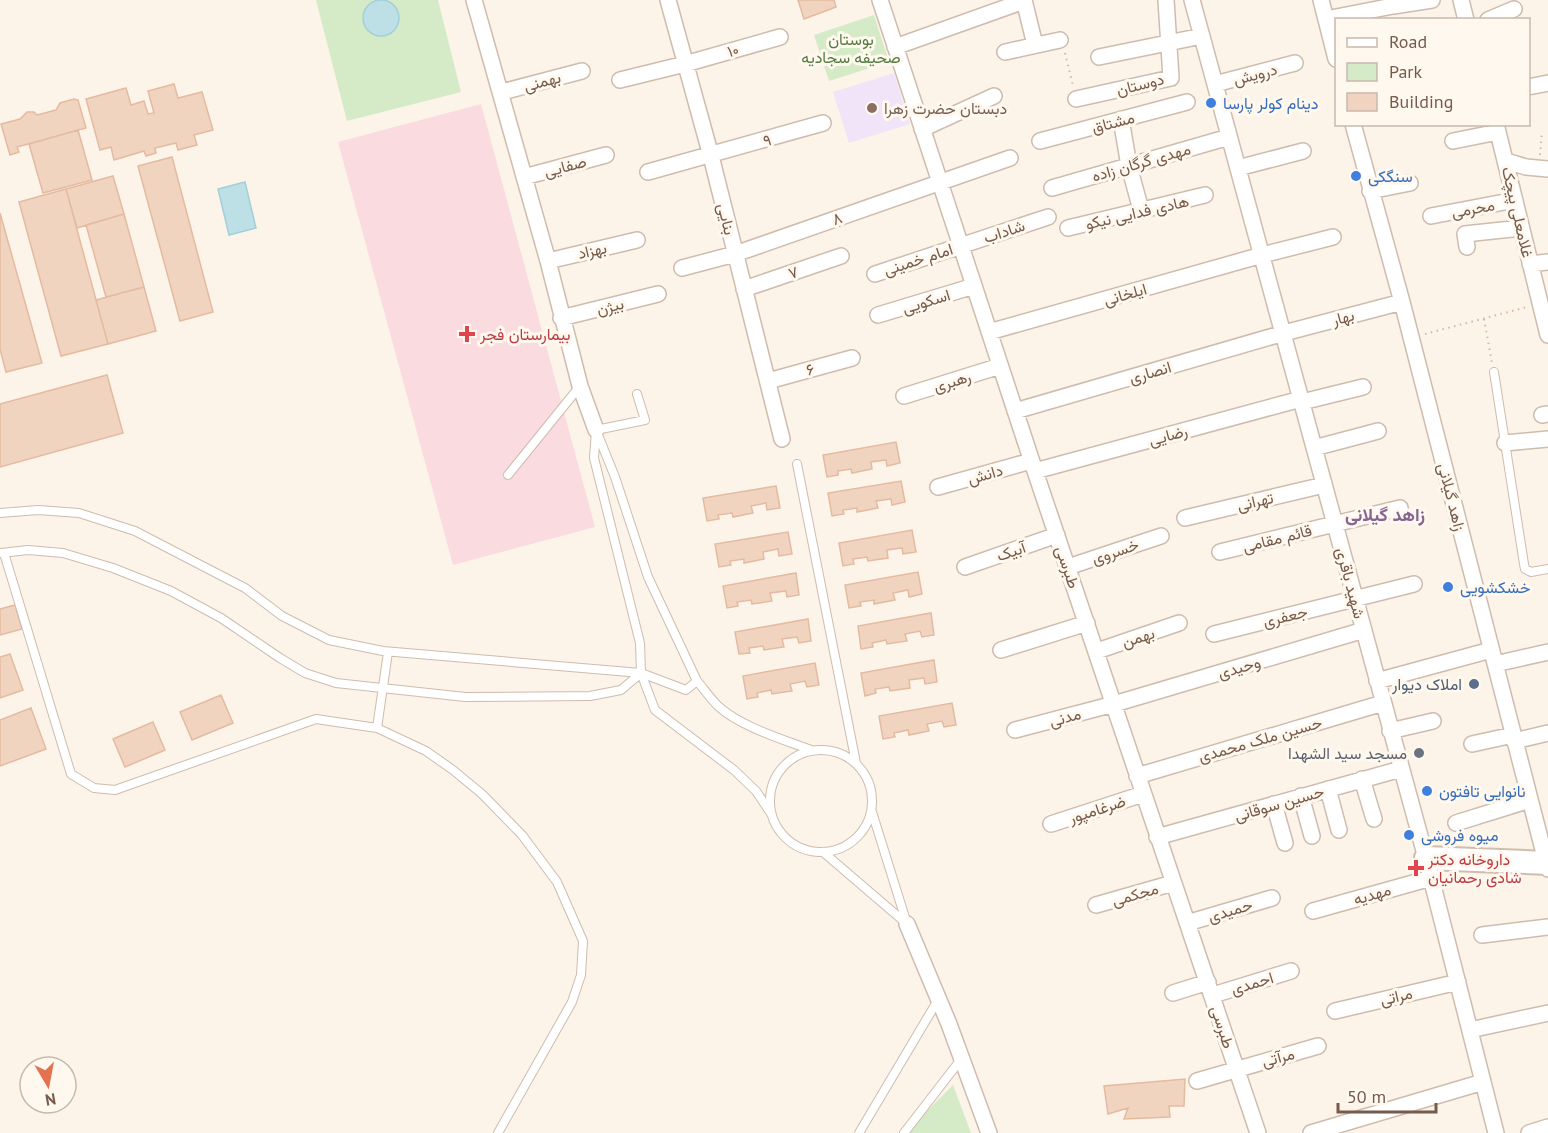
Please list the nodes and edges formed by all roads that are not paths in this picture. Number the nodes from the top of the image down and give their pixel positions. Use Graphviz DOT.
graph roads {
  1 [pos="474,0"];
  2 [pos="668,0"];
  3 [pos="880,0"];
  4 [pos="1166,0"];
  5 [pos="1192,0"];
  6 [pos="1321,0"];
  7 [pos="1432,0"];
  8 [pos="1461,0"];
  9 [pos="1024,1"];
  10 [pos="1514,9"];
  11 [pos="1466,18"];
  12 [pos="1493,18"];
  13 [pos="1326,19"];
  14 [pos="1202,36"];
  15 [pos="780,37"];
  16 [pos="1060,40"];
  17 [pos="1168,43"];
  18 [pos="1035,45"];
  19 [pos="895,47"];
  20 [pos="1005,52"];
  21 [pos="1335,55"];
  22 [pos="1099,57"];
  23 [pos="1295,63"];
  24 [pos="685,64"];
  25 [pos="582,71"];
  26 [pos="620,80"];
  27 [pos="1548,83"];
  28 [pos="1215,84"];
  29 [pos="1530,87"];
  30 [pos="501,92"];
  31 [pos="994,96"];
  32 [pos="1076,99"];
  33 [pos="1187,102"];
  34 [pos="1121,119"];
  35 [pos="823,123"];
  36 [pos="1354,126"];
  37 [pos="1497,128"];
  38 [pos="922,129"];
  39 [pos="1229,137"];
  40 [pos="1040,141"];
  41 [pos="1453,141"];
  42 [pos="1303,151"];
  43 [pos="606,155"];
  44 [pos="711,156"];
  45 [pos="1010,158"];
  46 [pos="1506,161"];
  47 [pos="1129,166"];
  48 [pos="1238,168"];
  49 [pos="1544,169"];
  50 [pos="648,172"];
  51 [pos="524,177"];
  52 [pos="939,182"];
  53 [pos="1410,183"];
  54 [pos="1052,188"];
  55 [pos="1370,191"];
  56 [pos="1205,195"];
  57 [pos="1515,200"];
  58 [pos="1141,210"];
  59 [pos="1431,216"];
  60 [pos="1048,217"];
  61 [pos="1068,228"];
  62 [pos="1521,228"];
  63 [pos="1333,237"];
  64 [pos="637,240"];
  65 [pos="960,245"];
  66 [pos="1467,247"];
  67 [pos="735,254"];
  68 [pos="1262,255"];
  69 [pos="841,256"];
  70 [pos="548,261"];
  71 [pos="1548,262"];
  72 [pos="1530,264"];
  73 [pos="682,268"];
  74 [pos="875,273"];
  75 [pos="974,286"];
  76 [pos="744,289"];
  77 [pos="658,294"];
  78 [pos="1402,302"];
  79 [pos="878,315"];
  80 [pos="561,318"];
  81 [pos="989,332"];
  82 [pos="1284,333"];
  83 [pos="1548,335"];
  84 [pos="852,358"];
  85 [pos="1000,366"];
  86 [pos="1494,372"];
  87 [pos="768,381"];
  88 [pos="580,386"];
  89 [pos="1362,387"];
  90 [pos="637,394"];
  91 [pos="904,396"];
  92 [pos="1301,401"];
  93 [pos="1015,411"];
  94 [pos="596,430"];
  95 [pos="1378,431"];
  96 [pos="1548,439"];
  97 [pos="782,440"];
  98 [pos="1505,443"];
  99 [pos="1314,448"];
  100 [pos="797,464"];
  101 [pos="1033,466"];
  102 [pos="508,476"];
  103 [pos="1324,485"];
  104 [pos="938,488"];
  105 [pos="1400,508"];
  106 [pos="0,513"];
  107 [pos="1185,518"];
  108 [pos="1335,523"];
  109 [pos="1057,536"];
  110 [pos="1161,536"];
  111 [pos="1220,552"];
  112 [pos="2,553"];
  113 [pos="965,567"];
  114 [pos="1068,567"];
  115 [pos="1548,569"];
  116 [pos="1414,584"];
  117 [pos="1355,598"];
  118 [pos="1087,623"];
  119 [pos="1179,624"];
  120 [pos="1364,630"];
  121 [pos="1214,634"];
  122 [pos="1001,650"];
  123 [pos="1097,651"];
  124 [pos="388,652"];
  125 [pos="1548,652"];
  126 [pos="1493,657"];
  127 [pos="641,674"];
  128 [pos="697,681"];
  129 [pos="1377,681"];
  130 [pos="383,689"];
  131 [pos="1383,703"];
  132 [pos="1114,704"];
  133 [pos="1433,721"];
  134 [pos="377,728"];
  135 [pos="1015,730"];
  136 [pos="1390,731"];
  137 [pos="1548,733"];
  138 [pos="1513,738"];
  139 [pos="1472,744"];
  140 [pos="811,750"];
  141 [pos="856,763"];
  142 [pos="1401,769"];
  143 [pos="1137,776"];
  144 [pos="1362,779"];
  145 [pos="1328,789"];
  146 [pos="1143,794"];
  147 [pos="1301,796"];
  148 [pos="1530,800"];
  149 [pos="1274,804"];
  150 [pos="872,812"];
  151 [pos="772,815"];
  152 [pos="1374,819"];
  153 [pos="1456,823"];
  154 [pos="1051,824"];
  155 [pos="1339,830"];
  156 [pos="1312,836"];
  157 [pos="1157,837"];
  158 [pos="1285,843"];
  159 [pos="823,852"];
  160 [pos="1547,865"];
  161 [pos="1429,868"];
  162 [pos="1173,883"];
  163 [pos="1272,898"];
  164 [pos="1096,905"];
  165 [pos="1313,911"];
  166 [pos="1188,923"];
  167 [pos="907,924"];
  168 [pos="1548,927"];
  169 [pos="1482,935"];
  170 [pos="1291,971"];
  171 [pos="1458,982"];
  172 [pos="1210,988"];
  173 [pos="1173,993"];
  174 [pos="938,999"];
  175 [pos="1335,1011"];
  176 [pos="1548,1013"];
  177 [pos="1470,1030"];
  178 [pos="1318,1046"];
  179 [pos="962,1058"];
  180 [pos="1237,1068"];
  181 [pos="1197,1081"];
  182 [pos="1483,1082"];
  183 [pos="1548,1127"];
  184 [pos="498,1133"];
  185 [pos="859,1133"];
  186 [pos="904,1133"];
  187 [pos="989,1133"];
  188 [pos="1258,1133"];
  189 [pos="1311,1133"];
  190 [pos="1496,1133"];
  191 [pos="1529,1133"];
  1 -- 30 [label="street"];
  2 -- 24 [label="street, بنایی"];
  3 -- 19 [label="street, طبرسی"];
  4 -- 17 [label="street, دوستان"];
  5 -- 14 [label="street, شهید باقری"];
  6 -- 13 [label="street"];
  7 -- 13 [label="street"];
  8 -- 11 [label="street"];
  9 -- 18 [label="street"];
  9 -- 19 [label="street"];
  10 -- 12 [label="street"];
  13 -- 21 [label="street"];
  14 -- 17 [label="street, دوستان"];
  14 -- 28 [label="street, شهید باقری"];
  15 -- 24 [label="street, ۱۰"];
  16 -- 18 [label="street"];
  17 -- 22 [label="street, دوستان"];
  17 -- 32 [label="street, دوستان"];
  18 -- 20 [label="street"];
  19 -- 38 [label="street, طبرسی"];
  23 -- 28 [label="street, درویش"];
  24 -- 26 [label="street, ۱۰"];
  24 -- 44 [label="street, بنایی"];
  25 -- 30 [label="street, بهمنی"];
  27 -- 29 [label="street"];
  28 -- 39 [label="street, شهید باقری"];
  30 -- 51 [label="street"];
  31 -- 38 [label="street"];
  33 -- 34 [label="street, مشتاق"];
  34 -- 40 [label="street, مشتاق"];
  34 -- 47 [label="street"];
  35 -- 44 [label="street, ۹"];
  36 -- 55 [label="street, زاهد گیلانی"];
  37 -- 41 [label="street"];
  37 -- 46 [label="street, غلامعلی پیچک"];
  38 -- 52 [label="street, طبرسی"];
  39 -- 47 [label="street, مهدی گرگان زاده"];
  39 -- 48 [label="street, شهید باقری"];
  42 -- 48 [label="street"];
  43 -- 51 [label="street, صفایی"];
  44 -- 50 [label="street, ۹"];
  44 -- 67 [label="street, بنایی"];
  45 -- 52 [label="street, ۸"];
  46 -- 49 [label="street"];
  46 -- 57 [label="street, غلامعلی پیچک"];
  47 -- 54 [label="street, مهدی گرگان زاده"];
  47 -- 58 [label="street"];
  48 -- 68 [label="street, شهید باقری"];
  51 -- 70 [label="street"];
  52 -- 65 [label="street, طبرسی"];
  52 -- 67 [label="street, ۸"];
  53 -- 55 [label="street"];
  55 -- 78 [label="street, زاهد گیلانی"];
  56 -- 58 [label="street, هادی فدایی نیکو"];
  57 -- 59 [label="street, محرمی"];
  57 -- 62 [label="street, غلامعلی پیچک"];
  58 -- 61 [label="street, هادی فدایی نیکو"];
  60 -- 65 [label="street, شاداب"];
  62 -- 66 [label="street"];
  62 -- 72 [label="street, غلامعلی پیچک"];
  63 -- 68 [label="street, ایلخانی"];
  64 -- 70 [label="street, بهزاد"];
  65 -- 74 [label="street, امام خمینی"];
  65 -- 75 [label="street, طبرسی"];
  67 -- 73 [label="street, ۸"];
  67 -- 76 [label="street, بنایی"];
  68 -- 81 [label="street, ایلخانی"];
  68 -- 82 [label="street, شهید باقری"];
  69 -- 76 [label="street, ۷"];
  70 -- 80 [label="street"];
  71 -- 72 [label="street"];
  72 -- 83 [label="street, غلامعلی پیچک"];
  75 -- 79 [label="street, اسکویی"];
  75 -- 81 [label="street, طبرسی"];
  76 -- 87 [label="street, بنایی"];
  77 -- 80 [label="street, بیژن"];
  78 -- 82 [label="street, بهار"];
  78 -- 126 [label="street, زاهد گیلانی"];
  80 -- 88 [label="street"];
  81 -- 85 [label="street, طبرسی"];
  82 -- 92 [label="street, شهید باقری"];
  82 -- 93 [label="street, انصاری"];
  84 -- 87 [label="street, ۶"];
  85 -- 91 [label="street, رهبری"];
  85 -- 93 [label="street, طبرسی"];
  86 -- 98 [label="lane"];
  87 -- 97 [label="street, بنایی"];
  88 -- 94 [label="street"];
  88 -- 102 [label="lane"];
  89 -- 92 [label="street, رضایی"];
  90 -- 94 [label="lane"];
  92 -- 99 [label="street, شهید باقری"];
  92 -- 101 [label="street, رضایی"];
  93 -- 101 [label="street, طبرسی"];
  94 -- 127 [label="lane"];
  94 -- 128 [label="lane"];
  95 -- 99 [label="street"];
  96 -- 98 [label="street"];
  98 -- 115 [label="lane"];
  99 -- 103 [label="street, شهید باقری"];
  100 -- 141 [label="lane"];
  101 -- 104 [label="street, دانش"];
  101 -- 109 [label="street, طبرسی"];
  103 -- 107 [label="street, تهرانی"];
  103 -- 108 [label="street, شهید باقری"];
  105 -- 108 [label="street, قائم مقامی"];
  106 -- 124 [label="lane"];
  108 -- 111 [label="street, قائم مقامی"];
  108 -- 117 [label="street, شهید باقری"];
  109 -- 113 [label="street, آبیک"];
  109 -- 114 [label="street, طبرسی"];
  110 -- 114 [label="street, خسروی"];
  112 -- 130 [label="lane"];
  112 -- 134 [label="lane"];
  114 -- 118 [label="street, طبرسی"];
  116 -- 117 [label="street, جعفری"];
  117 -- 120 [label="street, شهید باقری"];
  117 -- 121 [label="street, جعفری"];
  118 -- 122 [label="street"];
  118 -- 123 [label="street, طبرسی"];
  119 -- 123 [label="street, بهمن"];
  120 -- 129 [label="street, شهید باقری"];
  120 -- 132 [label="street, وحیدی"];
  123 -- 132 [label="street, طبرسی"];
  124 -- 127 [label="lane"];
  124 -- 130 [label="lane"];
  125 -- 126 [label="street"];
  126 -- 129 [label="street"];
  126 -- 138 [label="street, زاهد گیلانی"];
  127 -- 128 [label="lane"];
  127 -- 130 [label="lane"];
  127 -- 151 [label="lane"];
  128 -- 140 [label="lane"];
  129 -- 131 [label="street, شهید باقری"];
  130 -- 134 [label="lane"];
  131 -- 136 [label="street, شهید باقری"];
  131 -- 143 [label="street, حسین ملک محمدی"];
  132 -- 135 [label="street, مدنی"];
  132 -- 143 [label="street, طبرسی"];
  133 -- 136 [label="street"];
  134 -- 184 [label="lane"];
  136 -- 142 [label="street, شهید باقری"];
  137 -- 138 [label="street"];
  138 -- 139 [label="street"];
  138 -- 148 [label="street, زاهد گیلانی"];
  140 -- 141 [label="lane"];
  140 -- 151 [label="lane"];
  141 -- 150 [label="lane"];
  142 -- 144 [label="street, حسین سوقانی"];
  142 -- 161 [label="street, شهید باقری"];
  143 -- 146 [label="street, طبرسی"];
  144 -- 145 [label="street, حسین سوقانی"];
  144 -- 152 [label="street"];
  145 -- 147 [label="street, حسین سوقانی"];
  145 -- 155 [label="street"];
  146 -- 154 [label="street, ضرغامپور"];
  146 -- 157 [label="street, طبرسی"];
  147 -- 149 [label="street, حسین سوقانی"];
  147 -- 156 [label="street"];
  148 -- 153 [label="street"];
  148 -- 160 [label="street, زاهد گیلانی"];
  149 -- 157 [label="street, حسین سوقانی"];
  149 -- 158 [label="street"];
  150 -- 159 [label="lane"];
  150 -- 167 [label="lane"];
  151 -- 159 [label="lane"];
  157 -- 162 [label="street, طبرسی"];
  159 -- 167 [label="lane"];
  160 -- 161 [label="main road"];
  161 -- 165 [label="street, مهدیه"];
  161 -- 171 [label="street, شهید باقری"];
  162 -- 164 [label="street, محکمی"];
  162 -- 166 [label="street, طبرسی"];
  163 -- 166 [label="street, حمیدی"];
  166 -- 172 [label="street, طبرسی"];
  167 -- 174 [label="street"];
  168 -- 169 [label="street"];
  170 -- 172 [label="street, احمدی"];
  171 -- 175 [label="street, مراتی"];
  171 -- 177 [label="street, شهید باقری"];
  172 -- 173 [label="street, احمدی"];
  172 -- 180 [label="street, طبرسی"];
  174 -- 179 [label="street"];
  174 -- 185 [label="lane"];
  176 -- 177 [label="street"];
  177 -- 182 [label="street, شهید باقری"];
  178 -- 180 [label="street, مرآتی"];
  179 -- 186 [label="lane"];
  179 -- 187 [label="street"];
  180 -- 181 [label="street, مرآتی"];
  180 -- 188 [label="street, طبرسی"];
  182 -- 189 [label="street"];
  182 -- 190 [label="street, شهید باقری"];
  183 -- 191 [label="street"];
}
